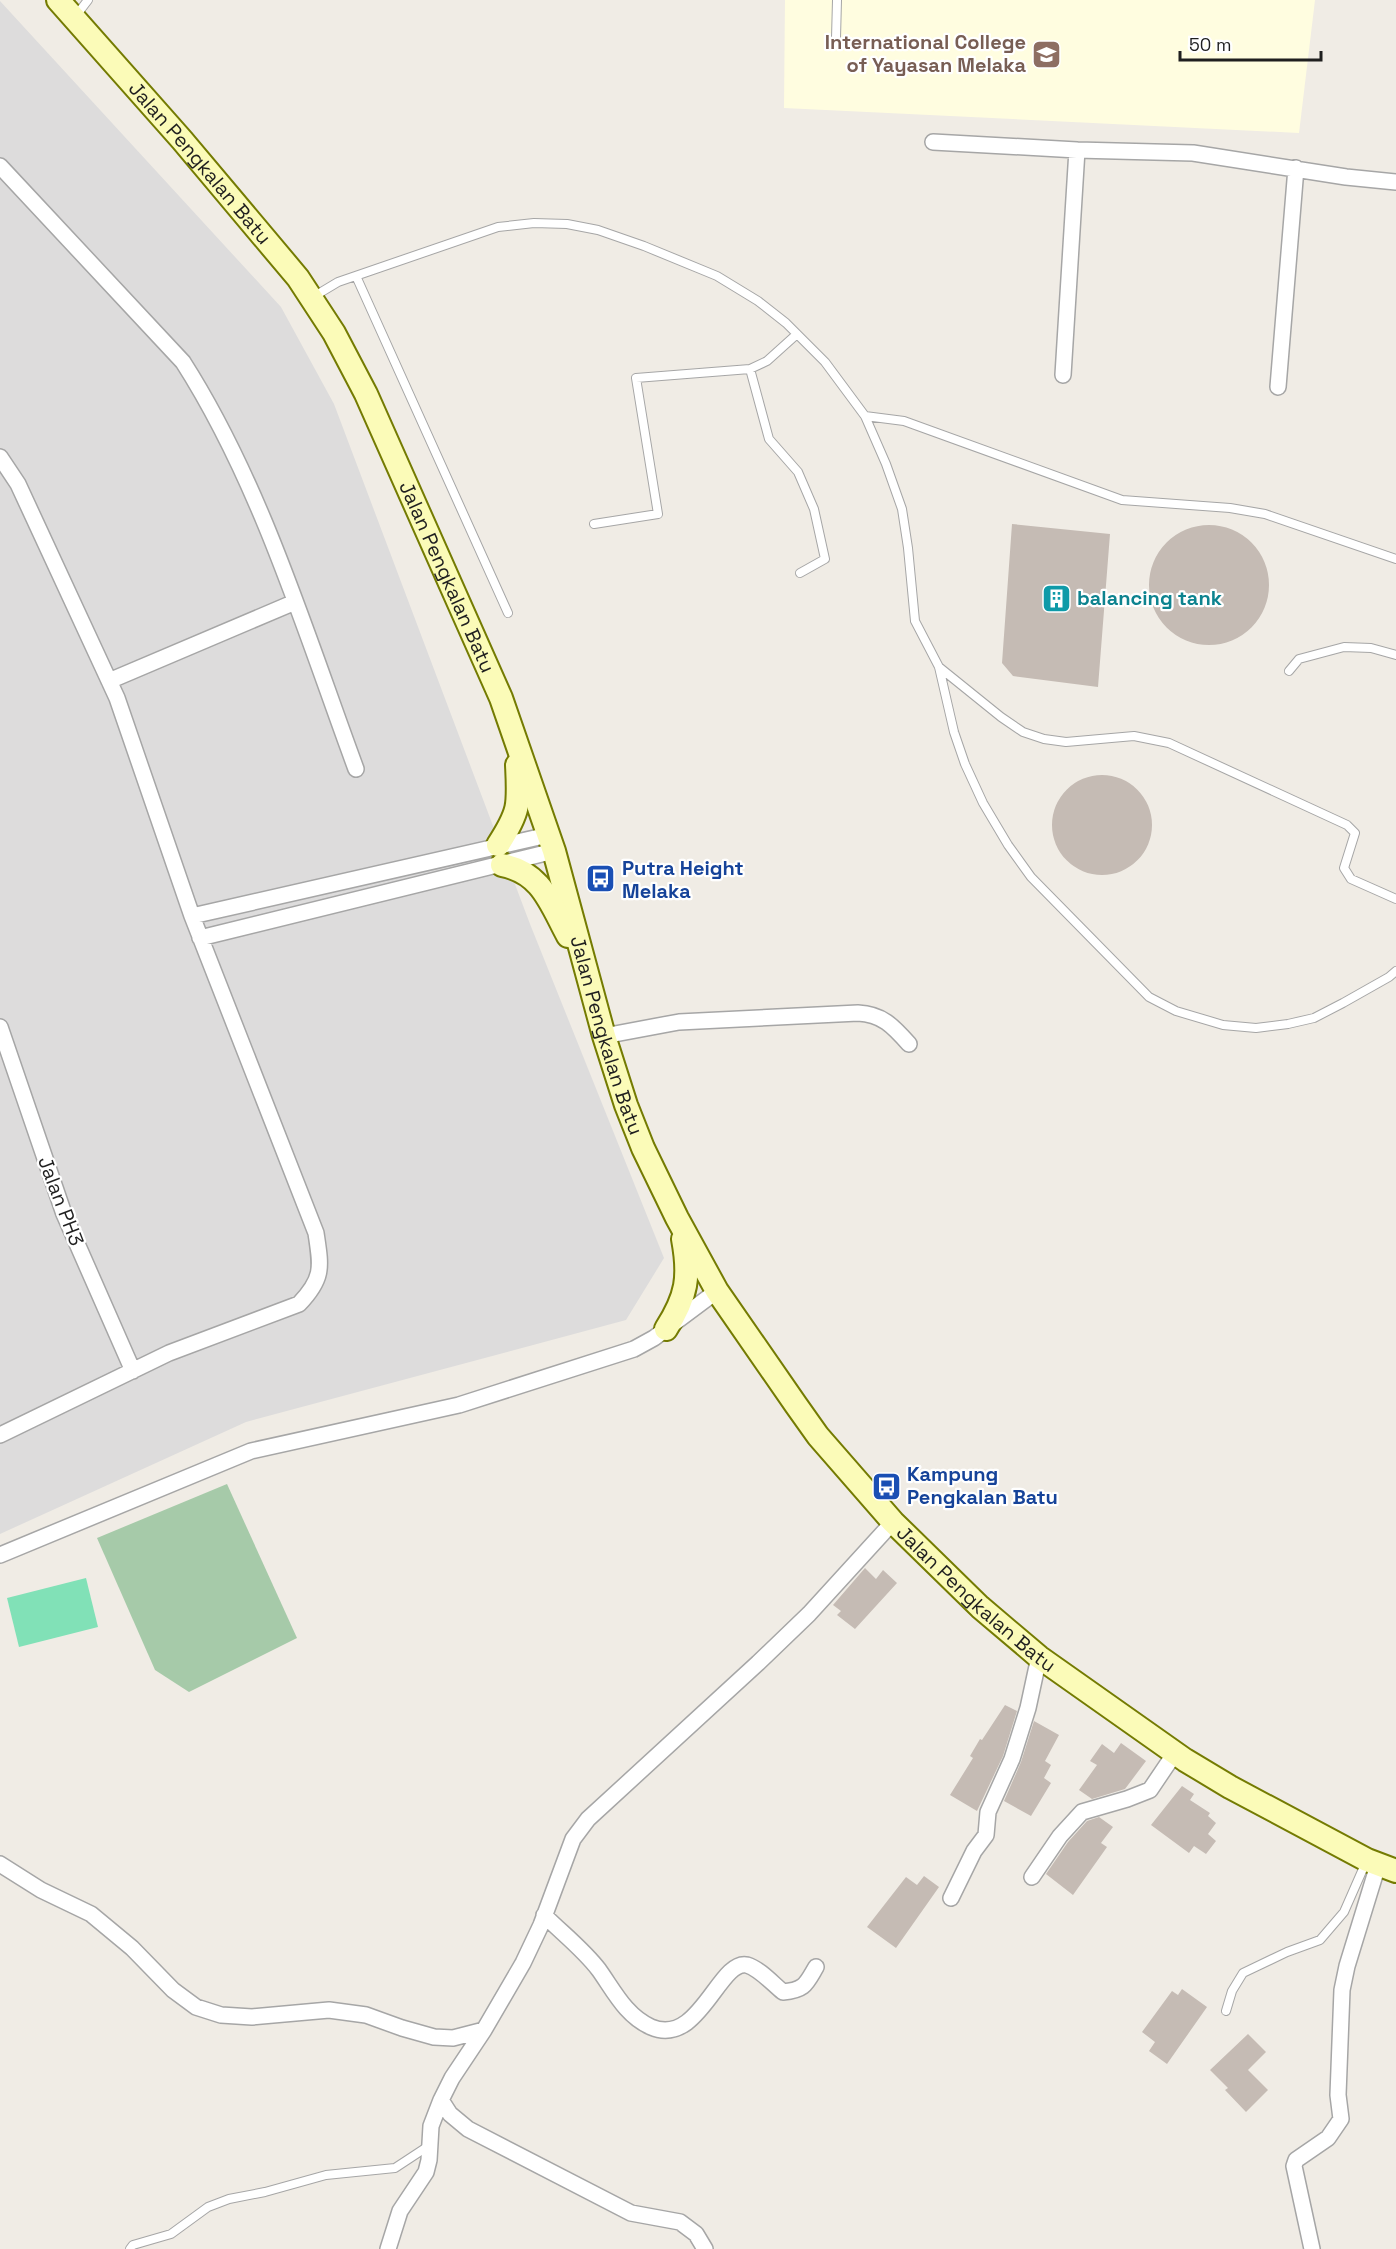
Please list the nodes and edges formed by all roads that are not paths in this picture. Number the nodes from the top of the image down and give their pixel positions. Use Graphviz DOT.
graph roads {
  1 [pos="58,0"];
  2 [pos="88,0"];
  3 [pos="837,0"];
  4 [pos="74,19"];
  5 [pos="836,38"];
  6 [pos="933,142"];
  7 [pos="1077,150"];
  8 [pos="0,166"];
  9 [pos="1296,168"];
  10 [pos="1396,182"];
  11 [pos="356,276"];
  12 [pos="311,298"];
  13 [pos="797,334"];
  14 [pos="750,369"];
  15 [pos="1063,375"];
  16 [pos="1278,387"];
  17 [pos="865,416"];
  18 [pos="0,458"];
  19 [pos="594,524"];
  20 [pos="1396,559"];
  21 [pos="800,573"];
  22 [pos="295,602"];
  23 [pos="508,613"];
  24 [pos="1396,655"];
  25 [pos="939,667"];
  26 [pos="1289,671"];
  27 [pos="109,681"];
  28 [pos="517,740"];
  29 [pos="356,769"];
  30 [pos="551,843"];
  31 [pos="454,855"];
  32 [pos="500,855"];
  33 [pos="402,867"];
  34 [pos="460,875"];
  35 [pos="406,888"];
  36 [pos="1396,899"];
  37 [pos="192,916"];
  38 [pos="200,938"];
  39 [pos="1396,971"];
  40 [pos="587,972"];
  41 [pos="0,1028"];
  42 [pos="604,1036"];
  43 [pos="909,1044"];
  44 [pos="677,1218"];
  45 [pos="717,1291"];
  46 [pos="666,1329"];
  47 [pos="133,1371"];
  48 [pos="0,1435"];
  49 [pos="893,1522"];
  50 [pos="0,1555"];
  51 [pos="1040,1657"];
  52 [pos="1175,1753"];
  53 [pos="0,1864"];
  54 [pos="1380,1865"];
  55 [pos="1032,1877"];
  56 [pos="951,1898"];
  57 [pos="544,1914"];
  58 [pos="816,1967"];
  59 [pos="1226,2011"];
  60 [pos="484,2030"];
  61 [pos="441,2100"];
  62 [pos="430,2145"];
  63 [pos="130,2249"];
  64 [pos="388,2249"];
  65 [pos="705,2249"];
  66 [pos="1312,2249"];
  1 -- 4 [label="main road, Jalan Pengkalan Batu"];
  2 -- 4 [label="lane"];
  3 -- 5 [label="lane"];
  4 -- 12 [label="main road, Jalan Pengkalan Batu"];
  6 -- 7 [label="street"];
  7 -- 9 [label="street"];
  7 -- 15 [label="street"];
  8 -- 22 [label="street"];
  9 -- 10 [label="street"];
  9 -- 16 [label="street"];
  11 -- 12 [label="lane"];
  11 -- 13 [label="lane"];
  11 -- 23 [label="lane"];
  12 -- 28 [label="main road, Jalan Pengkalan Batu"];
  13 -- 14 [label="lane"];
  13 -- 17 [label="lane"];
  14 -- 19 [label="lane"];
  14 -- 21 [label="lane"];
  17 -- 20 [label="lane"];
  17 -- 25 [label="lane"];
  18 -- 27 [label="street"];
  22 -- 27 [label="street"];
  22 -- 29 [label="street"];
  24 -- 26 [label="lane"];
  25 -- 36 [label="lane"];
  25 -- 39 [label="lane"];
  27 -- 37 [label="street"];
  28 -- 30 [label="main road, Jalan Pengkalan Batu"];
  28 -- 32 [label="main road"];
  30 -- 32 [label="street"];
  30 -- 40 [label="main road, Jalan Pengkalan Batu"];
  31 -- 32 [label="street"];
  31 -- 33 [label="street"];
  31 -- 34 [label="street"];
  32 -- 34 [label="street"];
  32 -- 40 [label="main road"];
  33 -- 35 [label="street"];
  33 -- 37 [label="street"];
  34 -- 35 [label="street"];
  35 -- 38 [label="street"];
  37 -- 38 [label="street"];
  38 -- 47 [label="street"];
  40 -- 42 [label="main road, Jalan Pengkalan Batu"];
  41 -- 47 [label="street, Jalan PH3"];
  42 -- 43 [label="street"];
  42 -- 44 [label="main road, Jalan Pengkalan Batu"];
  44 -- 45 [label="main road, Jalan Pengkalan Batu"];
  44 -- 46 [label="main road"];
  45 -- 46 [label="street"];
  45 -- 49 [label="main road, Jalan Pengkalan Batu"];
  46 -- 50 [label="street"];
  47 -- 48 [label="street"];
  49 -- 51 [label="main road, Jalan Pengkalan Batu"];
  49 -- 57 [label="street"];
  51 -- 52 [label="main road, Jalan Pengkalan Batu"];
  51 -- 56 [label="street"];
  52 -- 54 [label="main road, Jalan Pengkalan Batu"];
  52 -- 55 [label="street"];
  53 -- 60 [label="street"];
  54 -- 59 [label="lane"];
  54 -- 66 [label="street"];
  57 -- 58 [label="street"];
  57 -- 60 [label="street"];
  60 -- 61 [label="street"];
  61 -- 62 [label="street"];
  61 -- 65 [label="street"];
  62 -- 63 [label="lane"];
  62 -- 64 [label="street"];
}
